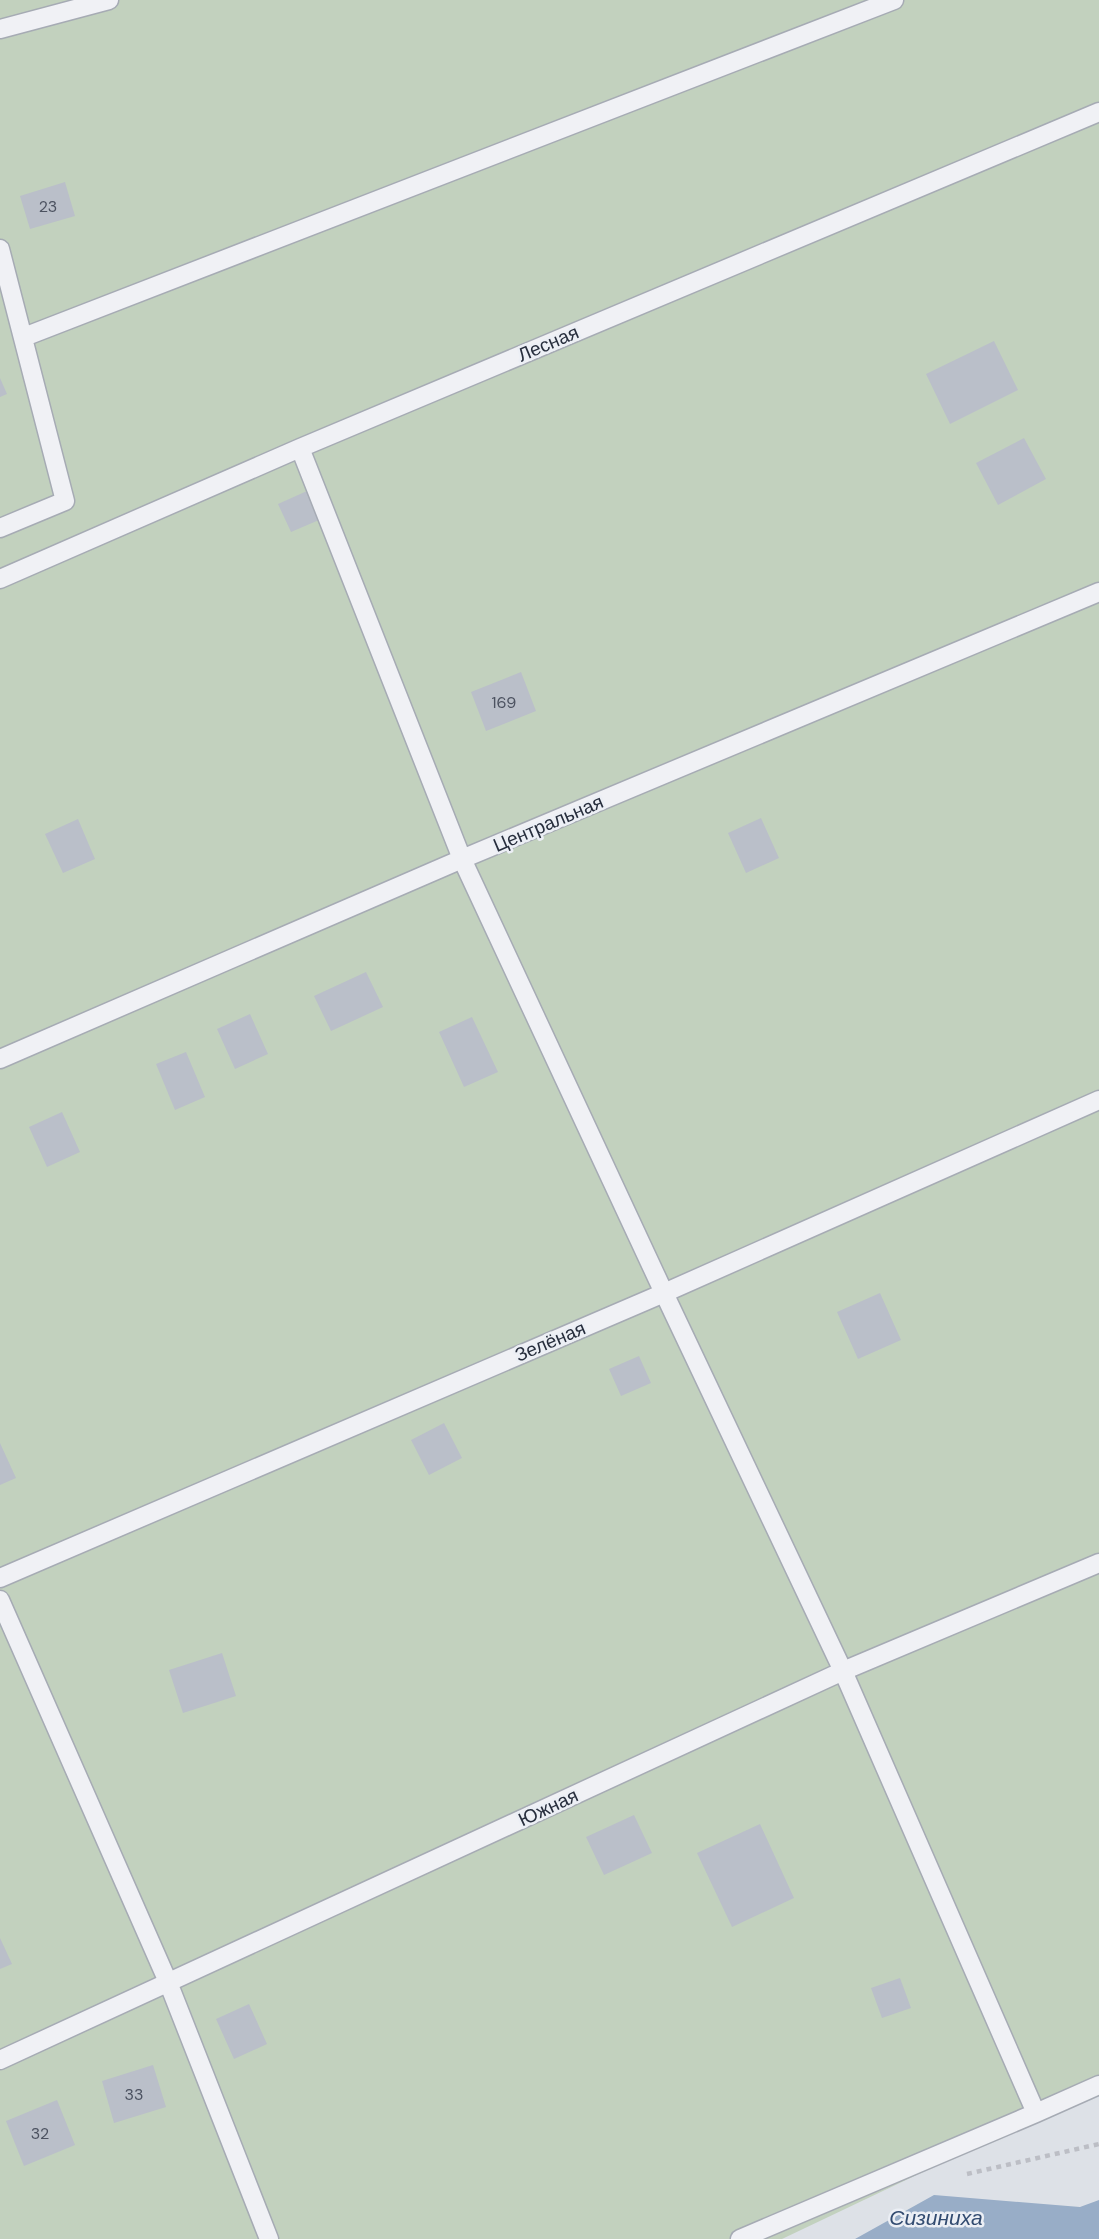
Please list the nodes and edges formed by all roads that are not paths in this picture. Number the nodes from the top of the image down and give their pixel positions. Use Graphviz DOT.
graph roads {
  1 [pos="109,0"];
  2 [pos="894,0"];
  3 [pos="0,29"];
  4 [pos="1099,113"];
  5 [pos="0,249"];
  6 [pos="24,337"];
  7 [pos="299,448"];
  8 [pos="0,528"];
  9 [pos="0,579"];
  10 [pos="1099,593"];
  11 [pos="463,859"];
  12 [pos="0,1059"];
  13 [pos="1099,1100"];
  14 [pos="664,1293"];
  15 [pos="1099,1563"];
  16 [pos="0,1578"];
  17 [pos="0,1600"];
  18 [pos="843,1671"];
  19 [pos="168,1982"];
  20 [pos="0,2060"];
  21 [pos="1099,2085"];
  22 [pos="1036,2113"];
  23 [pos="269,2239"];
  24 [pos="740,2239"];
  1 -- 3 [label="lane"];
  2 -- 6 [label="lane"];
  4 -- 7 [label="lane, Лесная"];
  5 -- 6 [label="lane"];
  6 -- 8 [label="lane"];
  7 -- 9 [label="lane, Лесная"];
  7 -- 11 [label="lane"];
  10 -- 11 [label="lane, Центральная"];
  11 -- 12 [label="lane, Центральная"];
  11 -- 14 [label="lane"];
  13 -- 14 [label="lane, Зелёная"];
  14 -- 16 [label="lane, Зелёная"];
  14 -- 18 [label="lane"];
  15 -- 18 [label="lane, Южная"];
  17 -- 19 [label="lane"];
  18 -- 19 [label="lane, Южная"];
  18 -- 22 [label="lane"];
  19 -- 20 [label="lane, Южная"];
  19 -- 23 [label="lane"];
  21 -- 22 [label="lane"];
  22 -- 24 [label="lane"];
}
